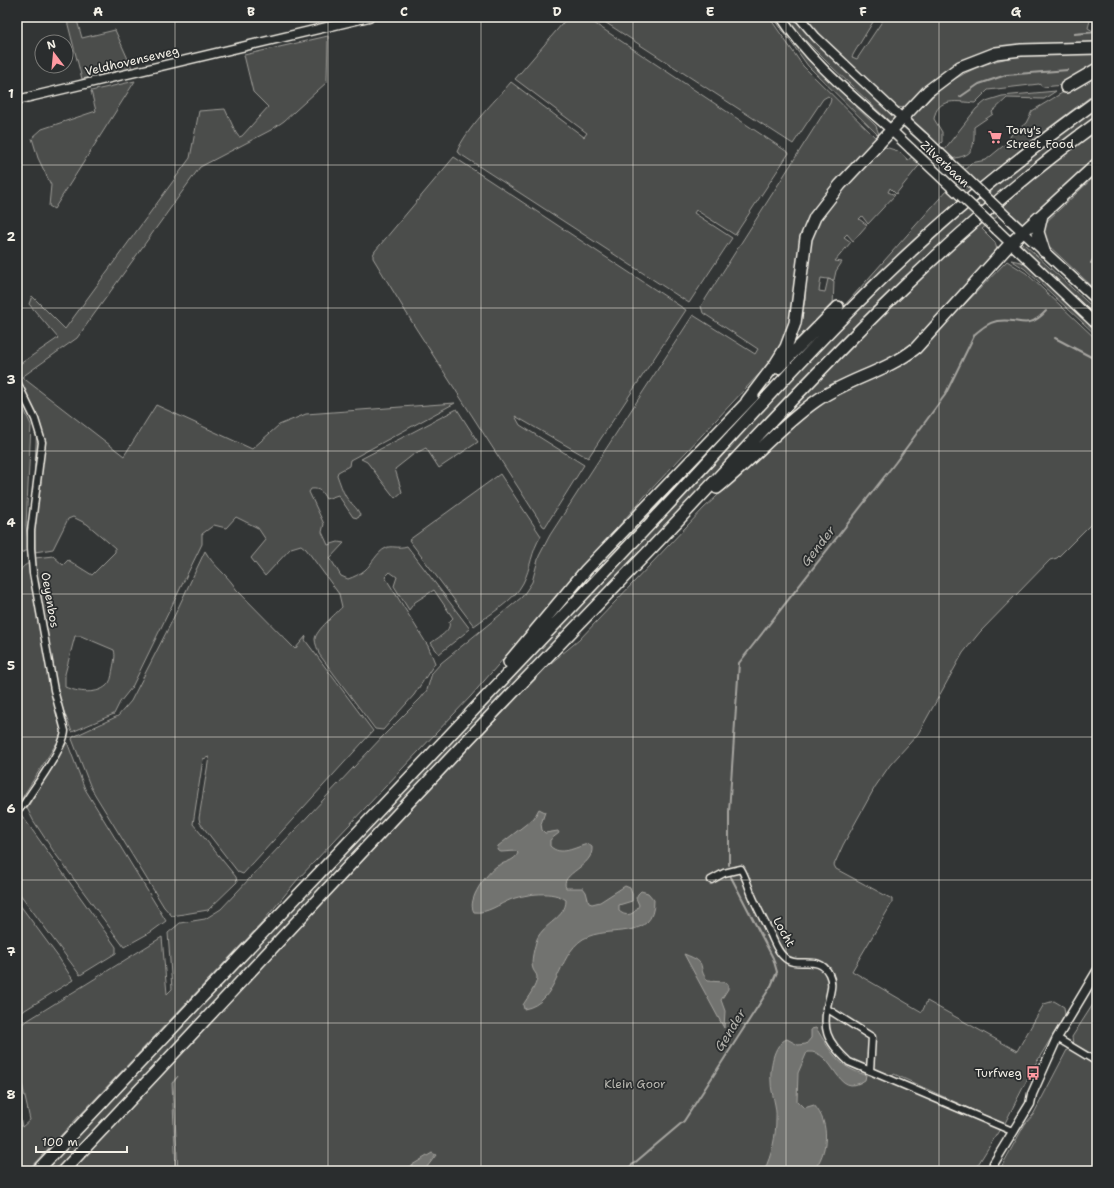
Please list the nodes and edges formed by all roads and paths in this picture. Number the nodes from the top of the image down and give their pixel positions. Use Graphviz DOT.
graph roads {
  1 [pos="369,17"];
  2 [pos="781,17"];
  3 [pos="799,17"];
  4 [pos="1097,48"];
  5 [pos="1097,69"];
  6 [pos="1066,87"];
  7 [pos="17,100"];
  8 [pos="1097,101"];
  9 [pos="902,118"];
  10 [pos="1097,123"];
  11 [pos="891,130"];
  12 [pos="1097,164"];
  13 [pos="1042,215"];
  14 [pos="1024,232"];
  15 [pos="1011,243"];
  16 [pos="1044,251"];
  17 [pos="1097,300"];
  18 [pos="838,307"];
  19 [pos="1097,325"];
  20 [pos="17,382"];
  21 [pos="747,401"];
  22 [pos="687,511"];
  23 [pos="484,698"];
  24 [pos="17,810"];
  25 [pos="711,880"];
  26 [pos="1097,971"];
  27 [pos="826,1008"];
  28 [pos="1057,1038"];
  29 [pos="1097,1062"];
  30 [pos="870,1071"];
  31 [pos="1012,1131"];
  32 [pos="993,1167"];
  33 [pos="38,1171"];
  34 [pos="63,1171"];
  35 [pos="986,1171"];
  1 -- 7 [label="street, Veldhovenseweg"];
  2 -- 11 [label="street, Zilverbaan"];
  3 -- 9 [label="street, Zilverbaan"];
  4 -- 9 [label="highway"];
  5 -- 6 [label="highway"];
  8 -- 23 [label="highway"];
  9 -- 11 [label="highway"];
  9 -- 14 [label="main road, Zilverbaan, bridge"];
  10 -- 22 [label="highway"];
  11 -- 15 [label="main road, Zilverbaan, bridge"];
  11 -- 21 [label="highway"];
  12 -- 13 [label="highway"];
  13 -- 14 [label="highway"];
  13 -- 16 [label="highway"];
  14 -- 15 [label="highway"];
  14 -- 16 [label="main road, Zilverbaan"];
  15 -- 19 [label="main road, Zilverbaan"];
  15 -- 22 [label="highway"];
  16 -- 17 [label="main road, Zilverbaan"];
  18 -- 21 [label="highway"];
  20 -- 24 [label="street, Oeyenbos"];
  21 -- 23 [label="highway"];
  22 -- 34 [label="highway"];
  23 -- 33 [label="highway"];
  25 -- 27 [label="street, Locht"];
  26 -- 28 [label="street"];
  27 -- 30 [label="street, Locht"];
  27 -- 30 [label="street"];
  28 -- 29 [label="street"];
  28 -- 31 [label="street"];
  30 -- 31 [label="street, Locht"];
  31 -- 32 [label="street"];
  32 -- 35 [label="street"];
}
